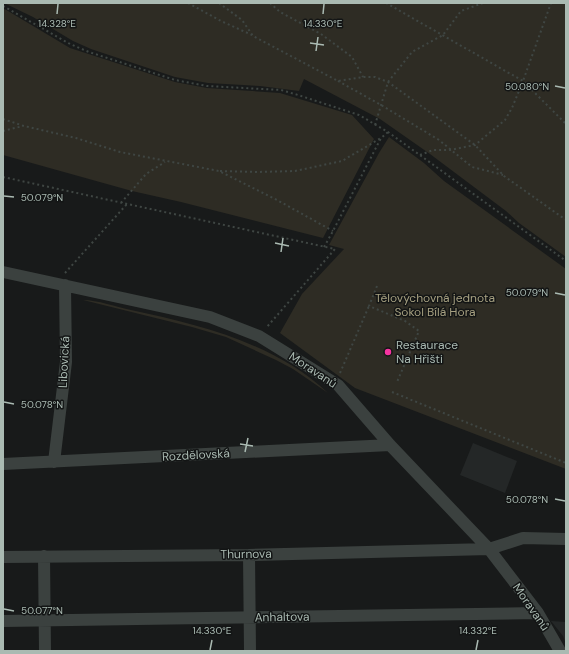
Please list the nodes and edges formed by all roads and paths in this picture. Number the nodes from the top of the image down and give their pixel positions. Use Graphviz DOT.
graph roads {
  1 [pos="188,3"];
  2 [pos="220,3"];
  3 [pos="270,3"];
  4 [pos="386,3"];
  5 [pos="483,3"];
  6 [pos="551,3"];
  7 [pos="3,6"];
  8 [pos="443,35"];
  9 [pos="253,36"];
  10 [pos="363,77"];
  11 [pos="338,81"];
  12 [pos="523,81"];
  13 [pos="388,82"];
  14 [pos="381,105"];
  15 [pos="3,119"];
  16 [pos="566,124"];
  17 [pos="375,125"];
  18 [pos="24,126"];
  19 [pos="3,131"];
  20 [pos="388,132"];
  21 [pos="381,138"];
  22 [pos="475,144"];
  23 [pos="450,150"];
  24 [pos="420,155"];
  25 [pos="166,161"];
  26 [pos="219,171"];
  27 [pos="504,176"];
  28 [pos="3,177"];
  29 [pos="121,203"];
  30 [pos="127,204"];
  31 [pos="566,220"];
  32 [pos="333,231"];
  33 [pos="324,247"];
  34 [pos="566,261"];
  35 [pos="3,272"];
  36 [pos="60,284"];
  37 [pos="377,286"];
  38 [pos="369,306"];
  39 [pos="264,330"];
  40 [pos="338,376"];
  41 [pos="397,382"];
  42 [pos="392,392"];
  43 [pos="390,445"];
  44 [pos="54,462"];
  45 [pos="566,463"];
  46 [pos="3,464"];
  47 [pos="566,539"];
  48 [pos="489,548"];
  49 [pos="250,555"];
  50 [pos="3,556"];
  51 [pos="44,556"];
  52 [pos="538,613"];
  53 [pos="250,618"];
  54 [pos="45,620"];
  55 [pos="3,621"];
  56 [pos="45,651"];
  57 [pos="250,651"];
  58 [pos="560,651"];
  1 -- 9 [label="path"];
  2 -- 9 [label="path"];
  3 -- 10 [label="path"];
  4 -- 8 [label="path"];
  5 -- 8 [label="path"];
  6 -- 12 [label="path"];
  7 -- 17 [label="path"];
  8 -- 12 [label="path"];
  8 -- 13 [label="path"];
  9 -- 11 [label="path"];
  10 -- 11 [label="path"];
  10 -- 13 [label="path"];
  11 -- 14 [label="path"];
  12 -- 16 [label="path"];
  12 -- 22 [label="path"];
  13 -- 14 [label="path"];
  13 -- 22 [label="path"];
  14 -- 17 [label="path"];
  14 -- 23 [label="path"];
  15 -- 18 [label="path"];
  17 -- 20 [label="path"];
  18 -- 19 [label="path"];
  18 -- 25 [label="path"];
  20 -- 21 [label="path"];
  20 -- 24 [label="path"];
  21 -- 26 [label="path"];
  21 -- 32 [label="path"];
  22 -- 23 [label="path"];
  22 -- 27 [label="path"];
  23 -- 24 [label="path"];
  23 -- 27 [label="path"];
  24 -- 34 [label="path"];
  25 -- 26 [label="path"];
  25 -- 29 [label="path"];
  26 -- 32 [label="path"];
  27 -- 31 [label="path"];
  28 -- 29 [label="path"];
  29 -- 30 [label="path"];
  30 -- 33 [label="path"];
  30 -- 36 [label="path"];
  32 -- 33 [label="path"];
  33 -- 39 [label="path"];
  35 -- 36 [label="street, Moravanů"];
  36 -- 43 [label="street, Moravanů"];
  36 -- 44 [label="street, Libovická"];
  37 -- 38 [label="path"];
  38 -- 40 [label="path"];
  38 -- 41 [label="path"];
  42 -- 45 [label="path"];
  43 -- 44 [label="street, Rozdělovská"];
  43 -- 48 [label="street, Moravanů"];
  44 -- 46 [label="street, Rozdělovská"];
  47 -- 48 [label="street, Thurnova"];
  48 -- 49 [label="street, Thurnova"];
  48 -- 52 [label="street, Moravanů"];
  49 -- 51 [label="street, Thurnova"];
  49 -- 53 [label="street"];
  50 -- 51 [label="street, Thurnova"];
  51 -- 54 [label="street"];
  52 -- 53 [label="street, Anhaltova"];
  52 -- 58 [label="street, Moravanů"];
  53 -- 54 [label="street, Anhaltova"];
  53 -- 57 [label="street"];
  54 -- 55 [label="street, Anhaltova"];
  54 -- 56 [label="street"];
}
